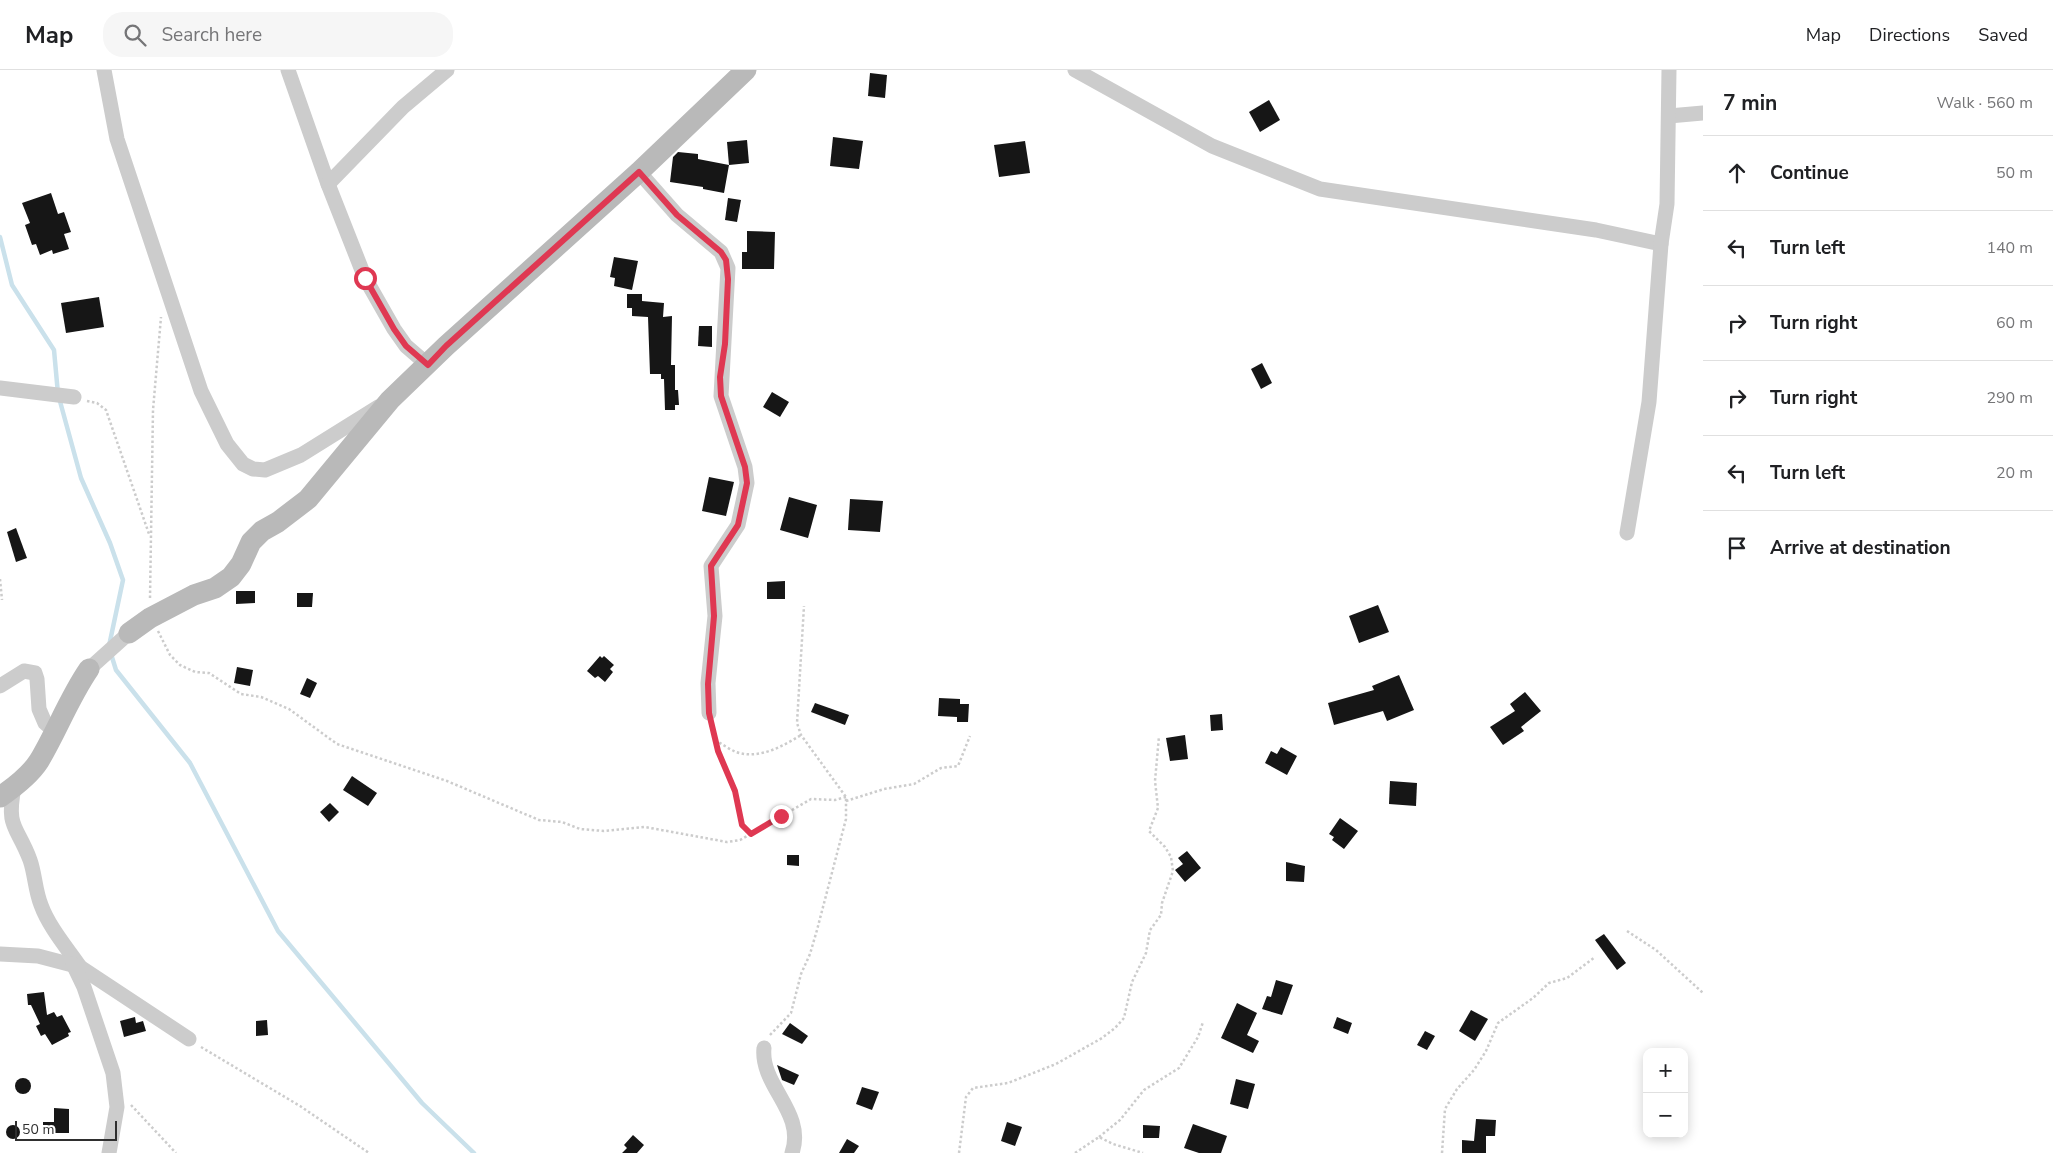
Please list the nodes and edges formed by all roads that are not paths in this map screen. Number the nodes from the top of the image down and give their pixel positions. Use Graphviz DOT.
graph roads {
  1 [pos="104,70"];
  2 [pos="288,70"];
  3 [pos="448,70"];
  4 [pos="746,70"];
  5 [pos="1074,70"];
  6 [pos="1669,70"];
  7 [pos="1703,113"];
  8 [pos="1669,116"];
  9 [pos="639,172"];
  10 [pos="328,184"];
  11 [pos="1661,244"];
  12 [pos="428,365"];
  13 [pos="0,388"];
  14 [pos="74,397"];
  15 [pos="390,400"];
  16 [pos="1627,533"];
  17 [pos="129,633"];
  18 [pos="89,669"];
  19 [pos="0,686"];
  20 [pos="709,713"];
  21 [pos="54,731"];
  22 [pos="7,792"];
  23 [pos="0,954"];
  24 [pos="77,966"];
  25 [pos="189,1039"];
  26 [pos="764,1048"];
  27 [pos="109,1153"];
  28 [pos="792,1153"];
  1 -- 15 [label="street"];
  2 -- 10 [label="street"];
  3 -- 10 [label="street"];
  4 -- 9 [label="street"];
  5 -- 11 [label="street"];
  6 -- 8 [label="street"];
  7 -- 8 [label="street"];
  8 -- 11 [label="street"];
  9 -- 12 [label="street"];
  9 -- 20 [label="street"];
  10 -- 12 [label="street"];
  11 -- 16 [label="street"];
  12 -- 15 [label="street"];
  13 -- 14 [label="street"];
  15 -- 17 [label="street"];
  17 -- 18 [label="street"];
  18 -- 21 [label="street"];
  19 -- 21 [label="street"];
  21 -- 22 [label="street"];
  22 -- 24 [label="street"];
  23 -- 24 [label="street"];
  24 -- 25 [label="street"];
  24 -- 27 [label="street"];
  26 -- 28 [label="street"];
}
